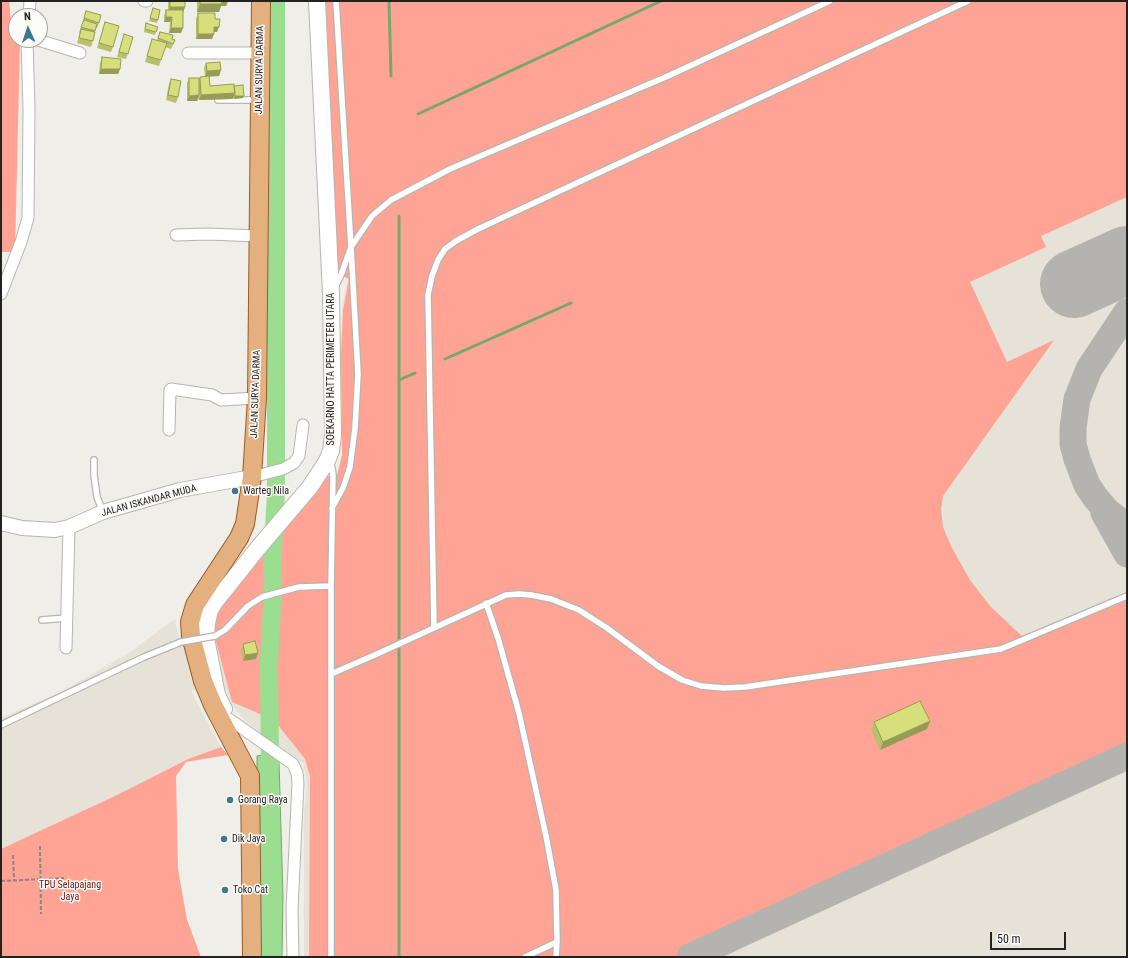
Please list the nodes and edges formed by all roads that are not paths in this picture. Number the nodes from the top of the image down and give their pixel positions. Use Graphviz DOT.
graph roads {
  1 [pos="261,1"];
  2 [pos="317,1"];
  3 [pos="336,1"];
  4 [pos="830,1"];
  5 [pos="968,1"];
  6 [pos="48,43"];
  7 [pos="27,48"];
  8 [pos="80,53"];
  9 [pos="188,53"];
  10 [pos="260,53"];
  11 [pos="218,100"];
  12 [pos="259,100"];
  13 [pos="176,235"];
  14 [pos="258,236"];
  15 [pos="351,247"];
  16 [pos="1,294"];
  17 [pos="331,294"];
  18 [pos="257,398"];
  19 [pos="303,425"];
  20 [pos="169,430"];
  21 [pos="94,460"];
  22 [pos="327,461"];
  23 [pos="259,475"];
  24 [pos="332,508"];
  25 [pos="103,512"];
  26 [pos="1,523"];
  27 [pos="69,527"];
  28 [pos="331,586"];
  29 [pos="1127,596"];
  30 [pos="486,603"];
  31 [pos="67,618"];
  32 [pos="42,620"];
  33 [pos="434,628"];
  34 [pos="66,648"];
  35 [pos="330,674"];
  36 [pos="229,719"];
  37 [pos="1,725"];
  38 [pos="241,760"];
  39 [pos="557,942"];
  40 [pos="241,957"];
  41 [pos="252,957"];
  42 [pos="293,957"];
  43 [pos="331,957"];
  44 [pos="525,957"];
  45 [pos="556,957"];
  1 -- 10 [label="main road, JALAN SURYA DARMA"];
  2 -- 17 [label="main road, SOEKARNO HATTA PERIMETER UTARA"];
  3 -- 15 [label="lane"];
  4 -- 15 [label="lane"];
  5 -- 33 [label="lane"];
  6 -- 8 [label="street"];
  7 -- 16 [label="street"];
  9 -- 10 [label="street"];
  10 -- 12 [label="main road, JALAN SURYA DARMA"];
  11 -- 12 [label="lane"];
  12 -- 14 [label="main road, JALAN SURYA DARMA"];
  13 -- 14 [label="street"];
  14 -- 18 [label="main road, JALAN SURYA DARMA"];
  15 -- 17 [label="lane"];
  15 -- 24 [label="lane"];
  17 -- 22 [label="main road, SOEKARNO HATTA PERIMETER UTARA"];
  18 -- 20 [label="street"];
  18 -- 23 [label="main road, JALAN SURYA DARMA"];
  19 -- 23 [label="street"];
  21 -- 25 [label="lane"];
  22 -- 24 [label="lane"];
  22 -- 36 [label="main road, SOEKARNO HATTA PERIMETER UTARA"];
  23 -- 25 [label="street, JALAN ISKANDAR MUDA"];
  23 -- 38 [label="main road, JALAN SURYA DARMA"];
  24 -- 28 [label="lane"];
  25 -- 27 [label="street, JALAN ISKANDAR MUDA"];
  26 -- 27 [label="street, JALAN ISKANDAR MUDA"];
  27 -- 31 [label="street"];
  28 -- 35 [label="lane"];
  28 -- 37 [label="lane, bridge"];
  29 -- 30 [label="lane"];
  30 -- 33 [label="lane"];
  30 -- 39 [label="lane"];
  31 -- 32 [label="lane"];
  31 -- 34 [label="street"];
  33 -- 35 [label="lane"];
  35 -- 43 [label="lane"];
  36 -- 38 [label="main road, SOEKARNO HATTA PERIMETER UTARA"];
  36 -- 42 [label="street"];
  38 -- 40 [label="main road, JALAN SURYA DARMA"];
  38 -- 41 [label="main road, JALAN SURYA DARMA"];
  39 -- 44 [label="lane"];
  39 -- 45 [label="lane"];
}
